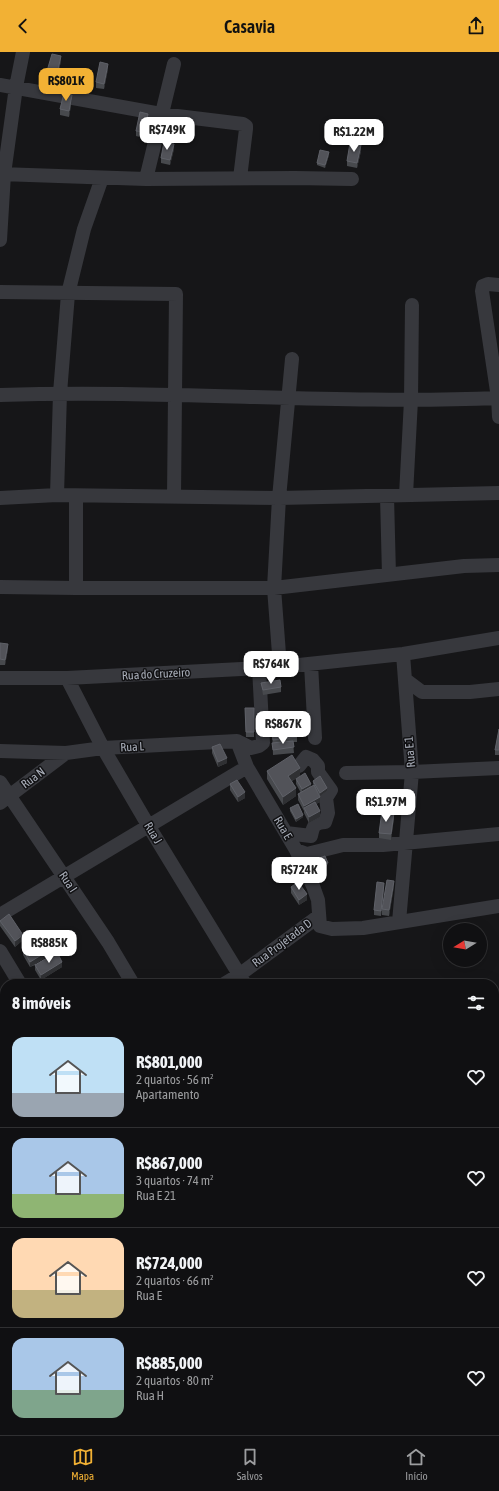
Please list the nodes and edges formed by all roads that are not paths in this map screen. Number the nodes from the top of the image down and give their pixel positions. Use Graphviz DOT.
graph roads {
  1 [pos="23,52"];
  2 [pos="174,64"];
  3 [pos="0,85"];
  4 [pos="16,87"];
  5 [pos="161,114"];
  6 [pos="2,174"];
  7 [pos="102,178"];
  8 [pos="240,178"];
  9 [pos="146,179"];
  10 [pos="352,179"];
  11 [pos="0,240"];
  12 [pos="499,285"];
  13 [pos="0,292"];
  14 [pos="68,294"];
  15 [pos="412,304"];
  16 [pos="292,359"];
  17 [pos="60,393"];
  18 [pos="0,395"];
  19 [pos="174,395"];
  20 [pos="499,398"];
  21 [pos="289,399"];
  22 [pos="411,400"];
  23 [pos="499,417"];
  24 [pos="499,494"];
  25 [pos="57,495"];
  26 [pos="406,495"];
  27 [pos="76,496"];
  28 [pos="174,496"];
  29 [pos="387,496"];
  30 [pos="0,498"];
  31 [pos="279,498"];
  32 [pos="499,566"];
  33 [pos="389,575"];
  34 [pos="0,587"];
  35 [pos="76,588"];
  36 [pos="274,588"];
  37 [pos="499,638"];
  38 [pos="404,654"];
  39 [pos="311,664"];
  40 [pos="280,667"];
  41 [pos="259,668"];
  42 [pos="0,678"];
  43 [pos="68,678"];
  44 [pos="406,680"];
  45 [pos="499,689"];
  46 [pos="315,738"];
  47 [pos="237,741"];
  48 [pos="103,748"];
  49 [pos="0,751"];
  50 [pos="66,753"];
  51 [pos="300,766"];
  52 [pos="247,767"];
  53 [pos="499,768"];
  54 [pos="412,772"];
  55 [pos="346,773"];
  56 [pos="0,782"];
  57 [pos="5,799"];
  58 [pos="148,825"];
  59 [pos="286,833"];
  60 [pos="499,834"];
  61 [pos="407,843"];
  62 [pos="296,850"];
  63 [pos="64,876"];
  64 [pos="499,906"];
  65 [pos="0,915"];
  66 [pos="319,916"];
  67 [pos="399,922"];
  68 [pos="0,951"];
  69 [pos="17,979"];
  70 [pos="130,979"];
  71 [pos="241,979"];
  72 [pos="243,979"];
  1 -- 4 [label="street"];
  2 -- 5 [label="street"];
  3 -- 4 [label="street"];
  4 -- 5 [label="street"];
  4 -- 6 [label="street"];
  5 -- 8 [label="street"];
  5 -- 9 [label="street"];
  6 -- 7 [label="street"];
  6 -- 11 [label="street"];
  7 -- 9 [label="street"];
  7 -- 14 [label="street"];
  8 -- 9 [label="street"];
  8 -- 10 [label="street"];
  12 -- 20 [label="street"];
  13 -- 14 [label="street"];
  14 -- 17 [label="street"];
  14 -- 19 [label="street"];
  15 -- 22 [label="street"];
  16 -- 21 [label="street"];
  17 -- 18 [label="street"];
  17 -- 19 [label="street"];
  17 -- 25 [label="street"];
  19 -- 21 [label="street"];
  19 -- 28 [label="street"];
  20 -- 22 [label="street"];
  20 -- 23 [label="street"];
  21 -- 22 [label="street"];
  21 -- 31 [label="street"];
  22 -- 26 [label="street"];
  24 -- 26 [label="street"];
  25 -- 27 [label="street"];
  25 -- 30 [label="street"];
  26 -- 29 [label="street"];
  27 -- 28 [label="street"];
  27 -- 35 [label="street"];
  28 -- 31 [label="street"];
  29 -- 31 [label="street"];
  29 -- 33 [label="street"];
  31 -- 36 [label="street"];
  32 -- 33 [label="street"];
  33 -- 36 [label="street"];
  34 -- 35 [label="street"];
  35 -- 36 [label="street"];
  36 -- 40 [label="street"];
  37 -- 38 [label="street, Rua do Cruzeiro"];
  38 -- 39 [label="street, Rua do Cruzeiro"];
  38 -- 44 [label="street, Rua E 1"];
  39 -- 40 [label="street, Rua do Cruzeiro"];
  39 -- 46 [label="street"];
  40 -- 41 [label="street, Rua do Cruzeiro"];
  41 -- 43 [label="street, Rua do Cruzeiro"];
  41 -- 47 [label="street"];
  42 -- 43 [label="street, Rua do Cruzeiro"];
  43 -- 48 [label="street, Rua J"];
  44 -- 45 [label="street"];
  44 -- 54 [label="street, Rua E 1"];
  47 -- 48 [label="street, Rua L"];
  47 -- 52 [label="street"];
  48 -- 50 [label="street, Rua L"];
  48 -- 58 [label="street, Rua J"];
  49 -- 50 [label="street, Rua L"];
  50 -- 57 [label="street, Rua N"];
  51 -- 59 [label="street"];
  52 -- 58 [label="street"];
  52 -- 59 [label="street, Rua E"];
  53 -- 54 [label="street"];
  54 -- 55 [label="street"];
  54 -- 61 [label="street, Rua E 1"];
  56 -- 57 [label="street, Rua I"];
  57 -- 63 [label="street, Rua I"];
  58 -- 63 [label="street"];
  58 -- 71 [label="street, Rua J"];
  59 -- 62 [label="street, Rua E"];
  60 -- 61 [label="street"];
  61 -- 62 [label="street"];
  61 -- 67 [label="street, Rua E 1"];
  62 -- 66 [label="street, Rua E"];
  63 -- 65 [label="street"];
  63 -- 70 [label="street, Rua I"];
  64 -- 67 [label="street"];
  66 -- 67 [label="street"];
  66 -- 72 [label="street, Rua Projetada D"];
  68 -- 69 [label="street"];
}
